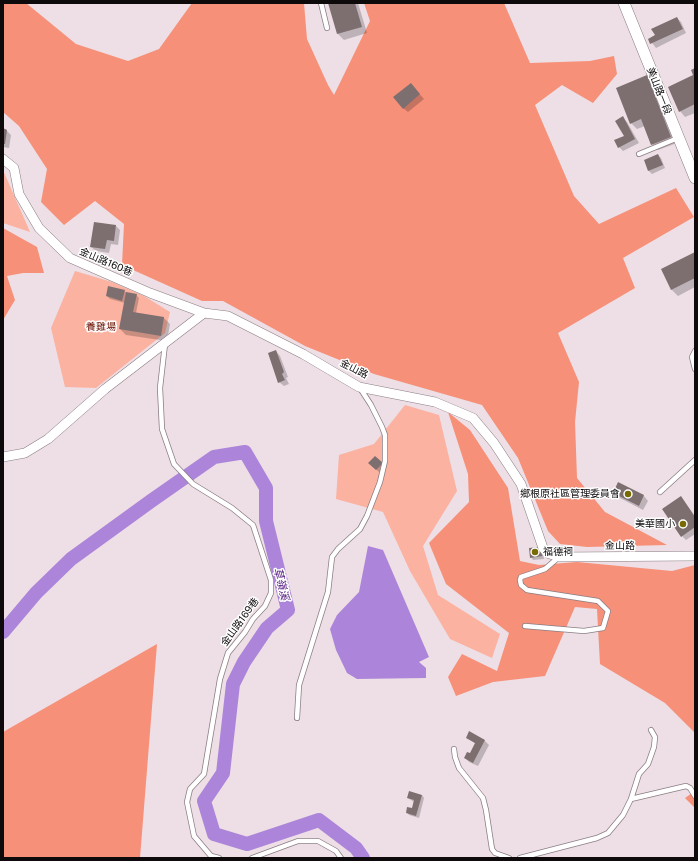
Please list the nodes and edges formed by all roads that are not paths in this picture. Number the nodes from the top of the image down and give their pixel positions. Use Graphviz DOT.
graph roads {
  1 [pos="321,3"];
  2 [pos="624,3"];
  3 [pos="327,28"];
  4 [pos="678,138"];
  5 [pos="640,154"];
  6 [pos="3,159"];
  7 [pos="695,178"];
  8 [pos="204,313"];
  9 [pos="166,342"];
  10 [pos="695,351"];
  11 [pos="695,369"];
  12 [pos="359,387"];
  13 [pos="3,457"];
  14 [pos="695,460"];
  15 [pos="660,492"];
  16 [pos="695,556"];
  17 [pos="560,557"];
  18 [pos="525,626"];
  19 [pos="297,718"];
  20 [pos="651,730"];
  21 [pos="454,749"];
  22 [pos="695,796"];
  23 [pos="631,799"];
  24 [pos="219,858"];
  25 [pos="252,858"];
  26 [pos="341,858"];
  27 [pos="509,858"];
  28 [pos="520,858"];
  1 -- 3 [label="lane"];
  2 -- 4 [label="street, 美山路一段"];
  4 -- 5 [label="lane"];
  4 -- 7 [label="street, 美山路一段"];
  6 -- 8 [label="street, 金山路160巷"];
  8 -- 9 [label="street"];
  8 -- 12 [label="street, 金山路"];
  9 -- 13 [label="street"];
  9 -- 24 [label="lane, 金山路169巷"];
  10 -- 11 [label="lane"];
  12 -- 17 [label="street, 金山路"];
  12 -- 19 [label="lane"];
  14 -- 15 [label="lane"];
  16 -- 17 [label="street, 金山路"];
  17 -- 18 [label="lane"];
  20 -- 23 [label="lane"];
  21 -- 27 [label="lane"];
  22 -- 23 [label="lane"];
  23 -- 28 [label="lane"];
  25 -- 26 [label="lane"];
}
